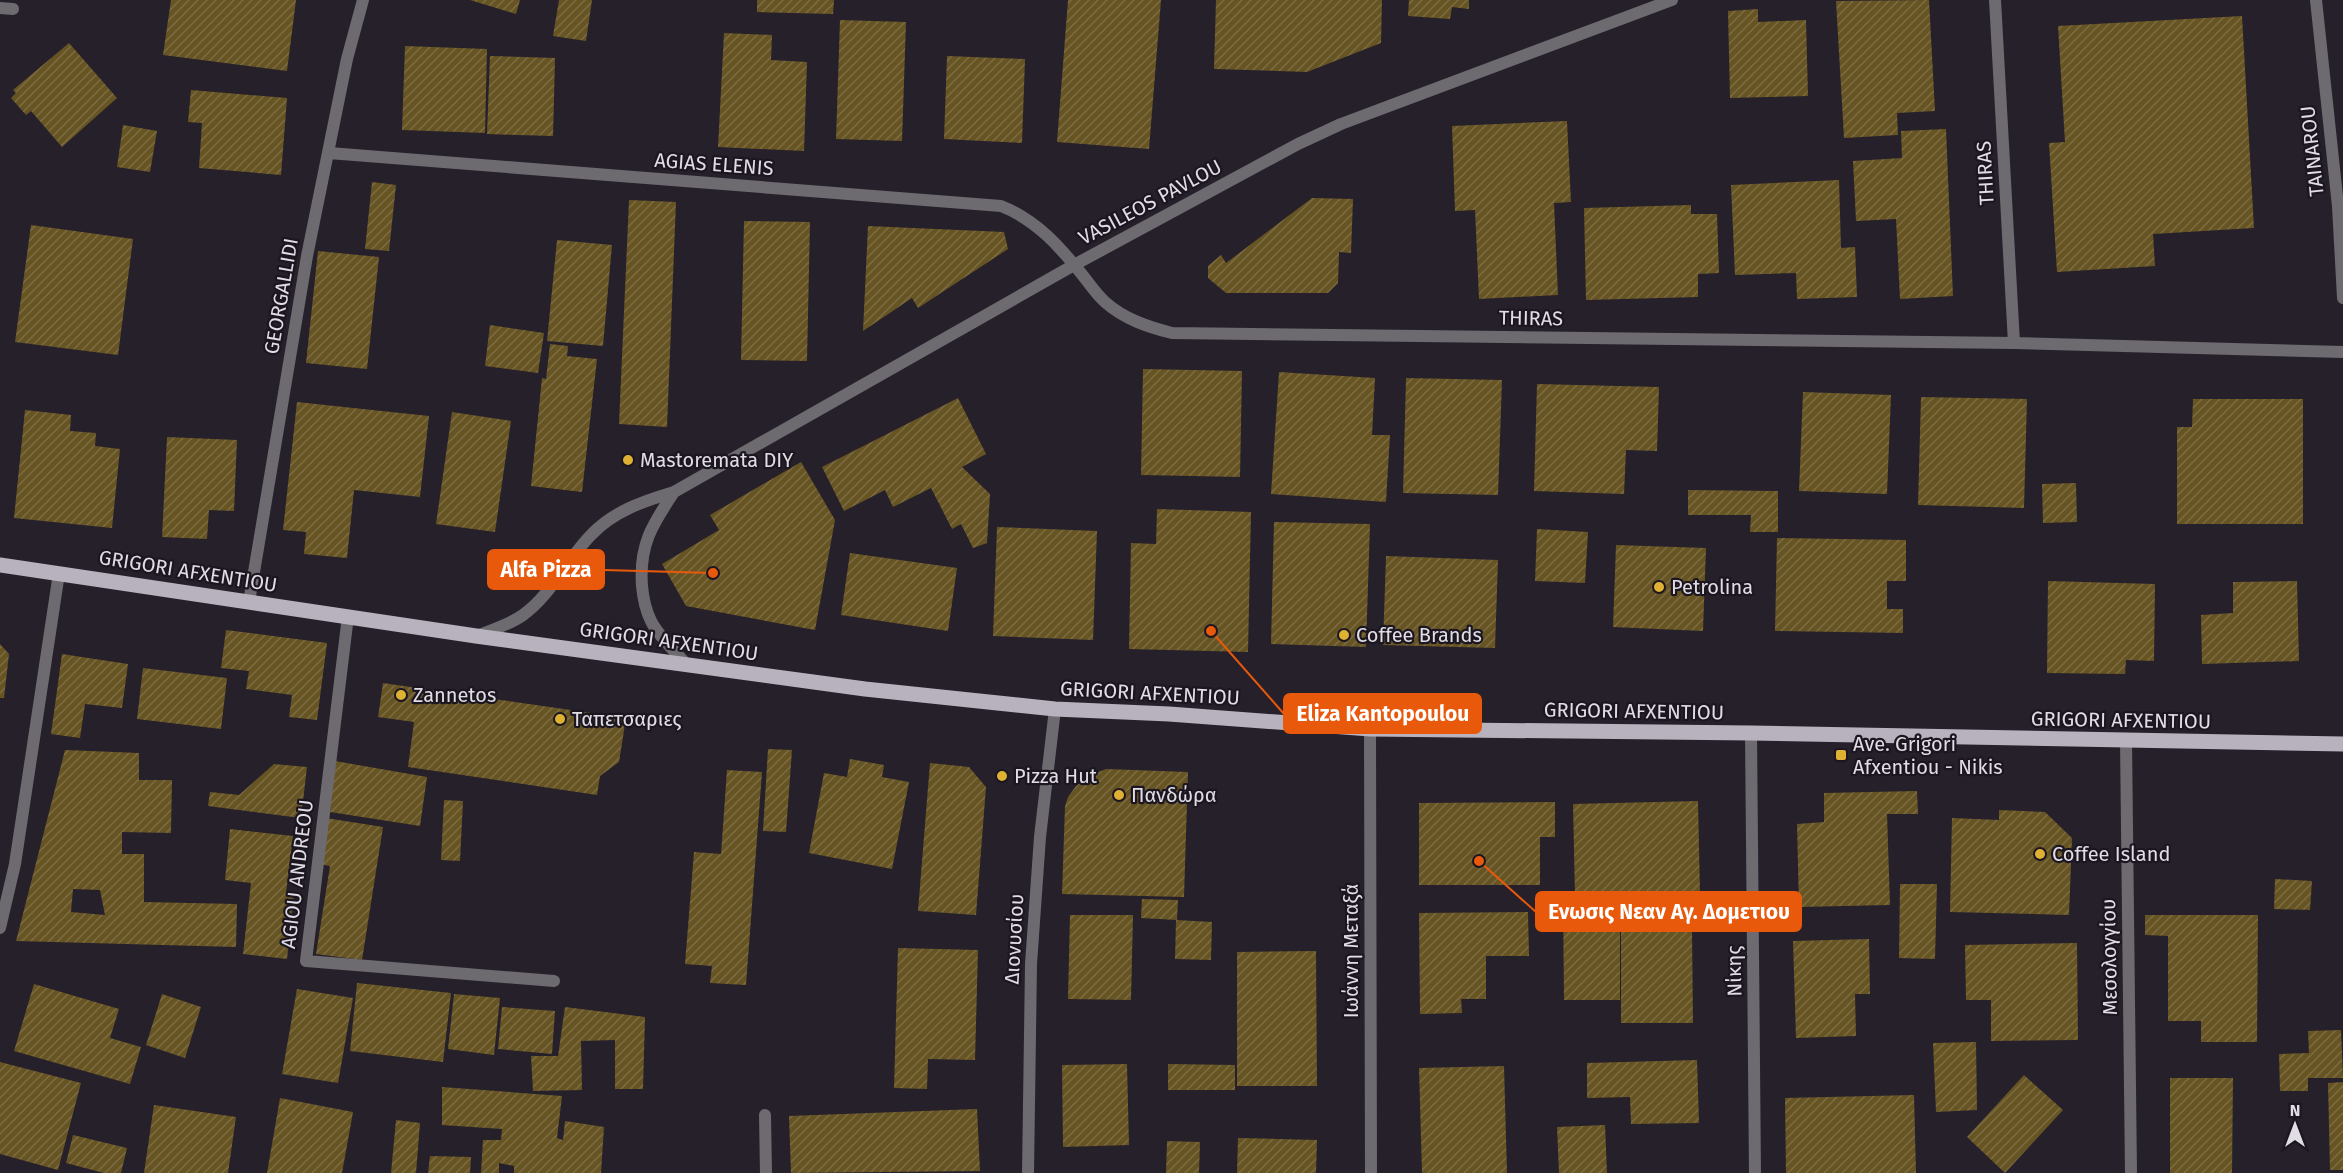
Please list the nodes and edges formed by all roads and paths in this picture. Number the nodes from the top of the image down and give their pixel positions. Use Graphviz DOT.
graph roads {
  1 [pos="363,0"];
  2 [pos="1672,0"];
  3 [pos="1995,0"];
  4 [pos="2316,0"];
  5 [pos="0,8"];
  6 [pos="13,9"];
  7 [pos="329,153"];
  8 [pos="2340,206"];
  9 [pos="1074,265"];
  10 [pos="2343,298"];
  11 [pos="2014,343"];
  12 [pos="2343,352"];
  13 [pos="674,492"];
  14 [pos="0,565"];
  15 [pos="59,573"];
  16 [pos="249,602"];
  17 [pos="348,616"];
  18 [pos="476,636"];
  19 [pos="686,664"];
  20 [pos="1055,709"];
  21 [pos="1370,729"];
  22 [pos="1751,733"];
  23 [pos="2126,741"];
  24 [pos="2343,744"];
  25 [pos="0,928"];
  26 [pos="554,981"];
  27 [pos="765,1115"];
  28 [pos="766,1173"];
  29 [pos="1028,1173"];
  30 [pos="1371,1173"];
  31 [pos="1755,1173"];
  32 [pos="2131,1173"];
  1 -- 7 [label="street, GEORGALLIDI"];
  2 -- 9 [label="street, VASILEOS PAVLOU"];
  3 -- 11 [label="street, THIRAS"];
  4 -- 8 [label="street, TAINAROU"];
  5 -- 6 [label="street"];
  7 -- 9 [label="street, AGIAS ELENIS"];
  7 -- 16 [label="street, GEORGALLIDI"];
  8 -- 10 [label="street, TAINAROU"];
  9 -- 11 [label="street, THIRAS"];
  9 -- 13 [label="street, VASILEOS PAVLOU"];
  11 -- 12 [label="street, THIRAS"];
  13 -- 18 [label="street, VASILEOS PAVLOU"];
  13 -- 19 [label="street, VASILEOS PAVLOU"];
  14 -- 15 [label="main road, GRIGORI AFXENTIOU"];
  15 -- 16 [label="main road, GRIGORI AFXENTIOU"];
  15 -- 25 [label="street"];
  16 -- 17 [label="main road, GRIGORI AFXENTIOU"];
  17 -- 18 [label="main road, GRIGORI AFXENTIOU"];
  17 -- 26 [label="street, AGIOU ANDREOU"];
  18 -- 19 [label="main road, GRIGORI AFXENTIOU"];
  19 -- 20 [label="main road, GRIGORI AFXENTIOU"];
  20 -- 21 [label="main road, GRIGORI AFXENTIOU"];
  20 -- 29 [label="street, Διονυσίου"];
  21 -- 22 [label="main road, GRIGORI AFXENTIOU"];
  21 -- 30 [label="street, Ιωάννη Μεταξά"];
  22 -- 23 [label="main road, GRIGORI AFXENTIOU"];
  22 -- 31 [label="street, Νίκης"];
  23 -- 24 [label="main road, GRIGORI AFXENTIOU"];
  23 -- 32 [label="street, Μεσολογγίου"];
  27 -- 28 [label="street"];
}
